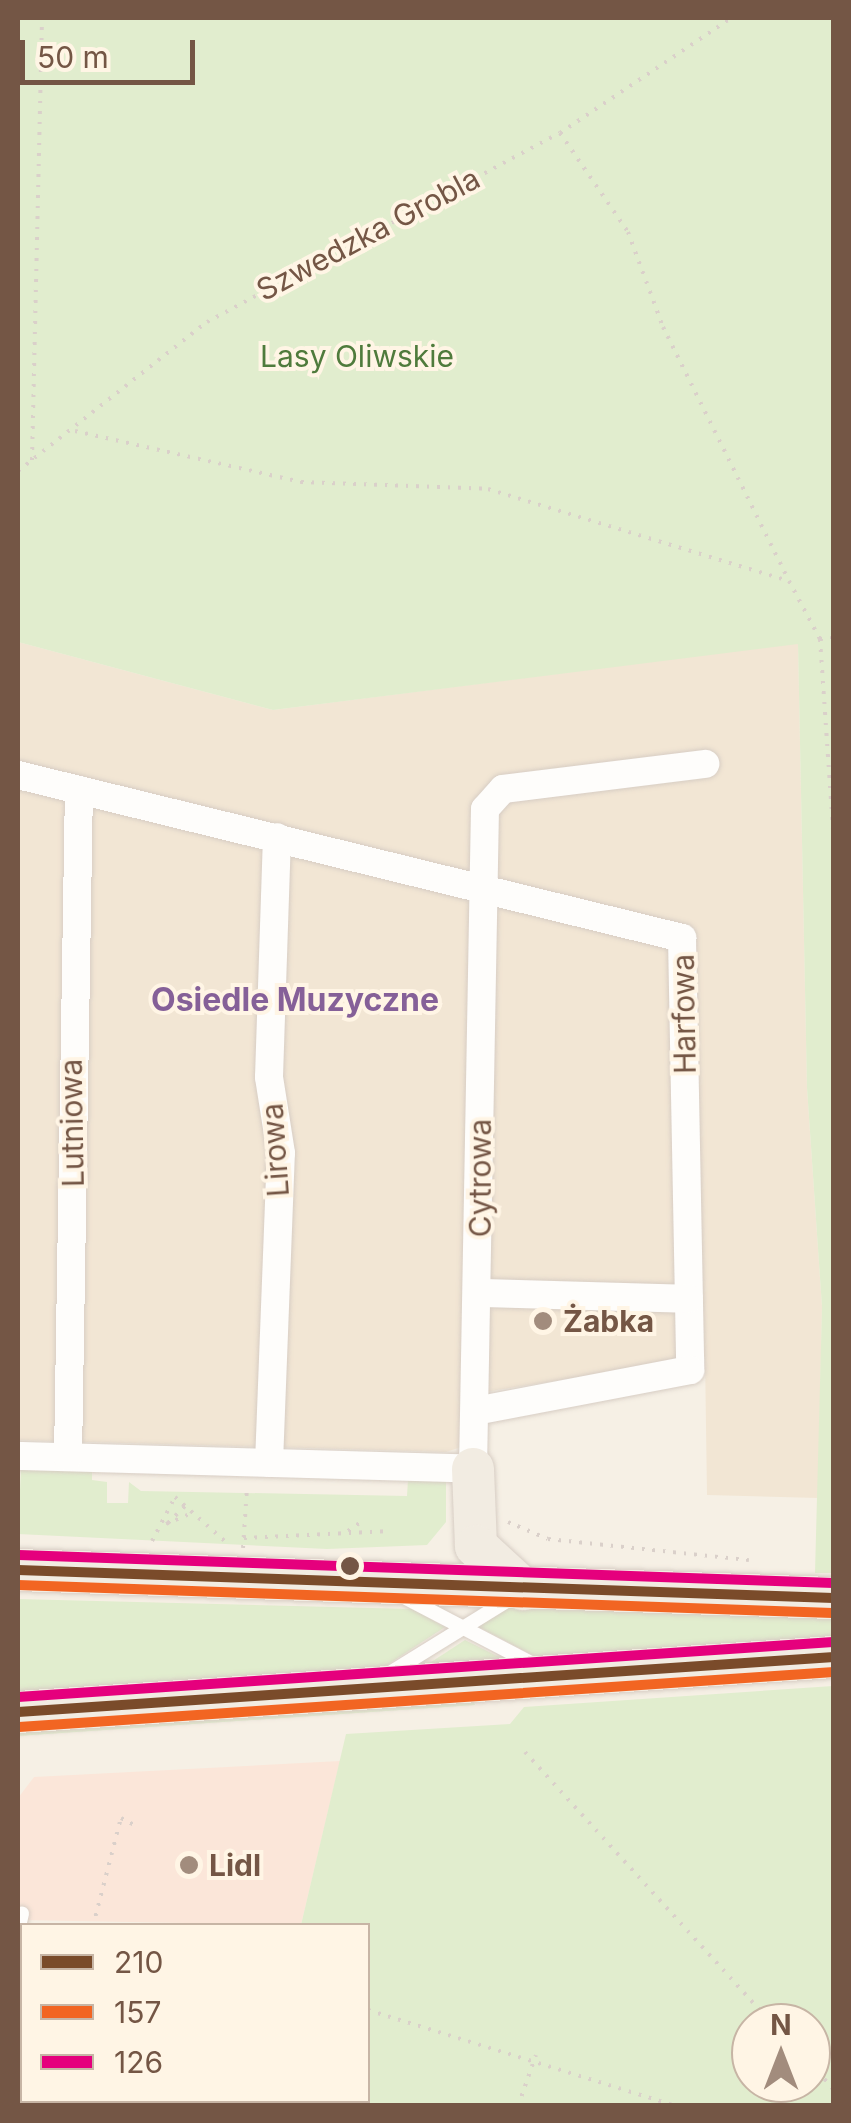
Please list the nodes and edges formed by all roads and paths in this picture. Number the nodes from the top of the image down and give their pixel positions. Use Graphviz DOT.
graph roads {
  1 [pos="42,18"];
  2 [pos="731,18"];
  3 [pos="560,133"];
  4 [pos="74,432"];
  5 [pos="32,460"];
  6 [pos="18,471"];
  7 [pos="789,581"];
  8 [pos="834,638"];
  9 [pos="820,639"];
  10 [pos="705,764"];
  11 [pos="18,775"];
  12 [pos="79,790"];
  13 [pos="277,837"];
  14 [pos="834,842"];
  15 [pos="480,887"];
  16 [pos="480,1293"];
  17 [pos="690,1299"];
  18 [pos="476,1411"];
  19 [pos="18,1456"];
  20 [pos="68,1457"];
  21 [pos="259,1463"];
  22 [pos="473,1469"];
  23 [pos="186,1505"];
  24 [pos="189,1514"];
  25 [pos="502,1518"];
  26 [pos="361,1522"];
  27 [pos="166,1524"];
  28 [pos="391,1532"];
  29 [pos="344,1534"];
  30 [pos="244,1538"];
  31 [pos="148,1546"];
  32 [pos="231,1552"];
  33 [pos="243,1552"];
  34 [pos="758,1561"];
  35 [pos="18,1570"];
  36 [pos="383,1586"];
  37 [pos="524,1590"];
  38 [pos="834,1598"];
  39 [pos="464,1628"];
  40 [pos="834,1657"];
  41 [pos="556,1676"];
  42 [pos="364,1689"];
  43 [pos="18,1712"];
  44 [pos="524,1752"];
  45 [pos="134,1825"];
  46 [pos="22,1913"];
  47 [pos="94,1923"];
  48 [pos="18,1931"];
  49 [pos="754,2003"];
  50 [pos="370,2011"];
  51 [pos="536,2055"];
  52 [pos="518,2106"];
  53 [pos="676,2106"];
  1 -- 5 [label="path"];
  2 -- 3 [label="path, Szwedzka Grobla"];
  3 -- 4 [label="path, Szwedzka Grobla"];
  3 -- 7 [label="path"];
  4 -- 5 [label="path, Szwedzka Grobla"];
  4 -- 7 [label="path"];
  5 -- 6 [label="path, Szwedzka Grobla"];
  7 -- 9 [label="path"];
  8 -- 9 [label="path"];
  9 -- 14 [label="path"];
  10 -- 15 [label="street"];
  11 -- 12 [label="street, Harfowa"];
  12 -- 13 [label="street, Harfowa"];
  12 -- 20 [label="street, Lutniowa"];
  13 -- 15 [label="street, Harfowa"];
  13 -- 21 [label="street, Lirowa"];
  15 -- 16 [label="street, Cytrowa"];
  15 -- 17 [label="street, Harfowa"];
  16 -- 17 [label="street"];
  16 -- 18 [label="street, Cytrowa"];
  17 -- 18 [label="street, Harfowa"];
  18 -- 22 [label="street, Cytrowa"];
  19 -- 20 [label="street"];
  20 -- 21 [label="street"];
  21 -- 22 [label="street"];
  21 -- 30 [label="path"];
  22 -- 37 [label="main road"];
  23 -- 24 [label="path"];
  23 -- 27 [label="path"];
  23 -- 27 [label="path"];
  24 -- 27 [label="path"];
  24 -- 32 [label="path"];
  25 -- 34 [label="path"];
  26 -- 29 [label="path"];
  27 -- 31 [label="path"];
  28 -- 29 [label="path"];
  29 -- 30 [label="path"];
  30 -- 33 [label="path"];
  35 -- 36 [label="main road"];
  36 -- 37 [label="main road"];
  36 -- 39 [label="lane"];
  37 -- 38 [label="main road"];
  37 -- 39 [label="lane"];
  39 -- 41 [label="lane"];
  39 -- 42 [label="lane"];
  40 -- 41 [label="main road"];
  41 -- 42 [label="main road"];
  42 -- 43 [label="main road"];
  44 -- 49 [label="path"];
  45 -- 47 [label="path"];
  46 -- 48 [label="lane"];
  50 -- 51 [label="path"];
  51 -- 52 [label="path"];
  51 -- 53 [label="path"];
}
